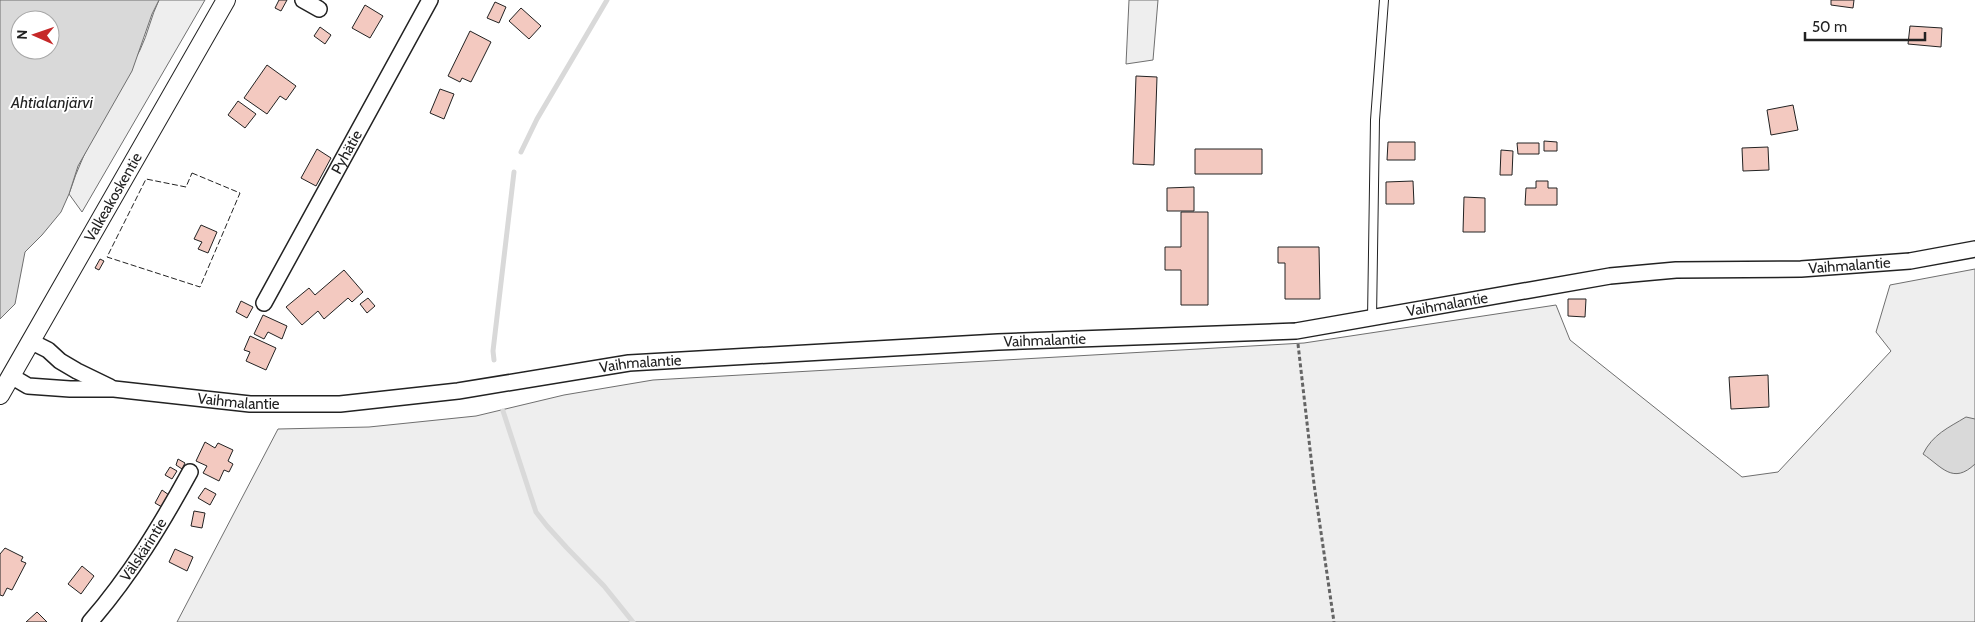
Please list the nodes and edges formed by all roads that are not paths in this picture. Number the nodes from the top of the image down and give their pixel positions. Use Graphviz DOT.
graph roads {
  1 [pos="226,0"];
  2 [pos="304,0"];
  3 [pos="430,0"];
  4 [pos="1384,0"];
  5 [pos="319,9"];
  6 [pos="1975,249"];
  7 [pos="264,303"];
  8 [pos="1372,319"];
  9 [pos="30,341"];
  10 [pos="10,376"];
  11 [pos="114,389"];
  12 [pos="0,395"];
  13 [pos="190,472"];
  14 [pos="90,622"];
  1 -- 9 [label="street, Valkeakoskentie"];
  2 -- 5 [label="street"];
  3 -- 7 [label="street, Pyhätie"];
  4 -- 8 [label="lane"];
  6 -- 8 [label="street, Vaihmalantie"];
  8 -- 11 [label="street, Vaihmalantie"];
  9 -- 10 [label="street, Valkeakoskentie"];
  9 -- 11 [label="street, Vaihmalantie"];
  10 -- 11 [label="street, Vaihmalantie"];
  10 -- 12 [label="street, Valkeakoskentie"];
  13 -- 14 [label="street, Välskärintie"];
}
